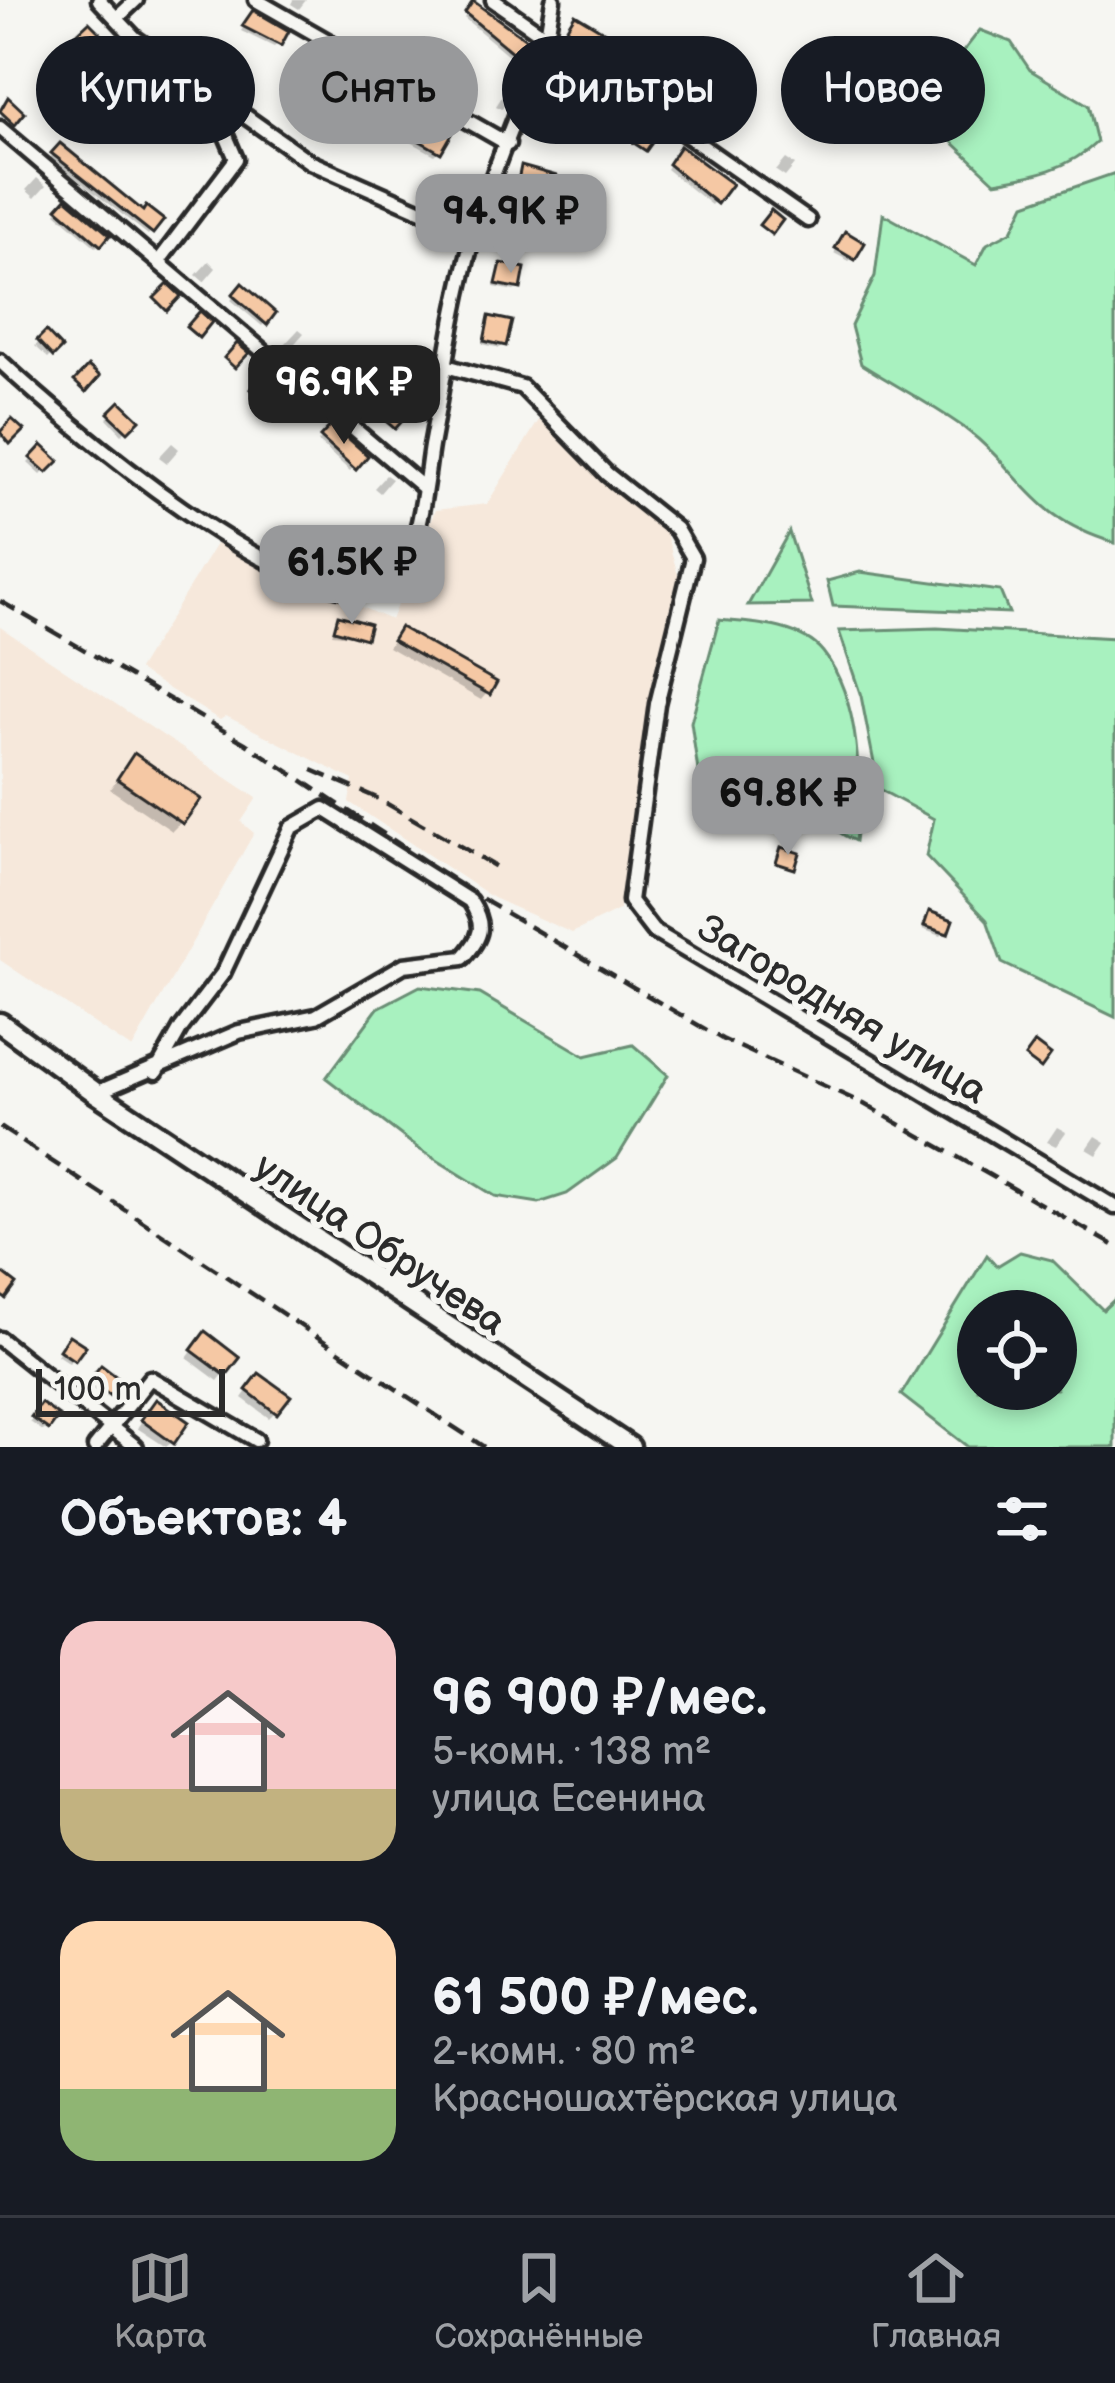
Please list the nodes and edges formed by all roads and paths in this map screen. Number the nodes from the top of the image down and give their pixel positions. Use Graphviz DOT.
graph roads {
  1 [pos="99,0"];
  2 [pos="136,0"];
  3 [pos="256,0"];
  4 [pos="493,0"];
  5 [pos="554,0"];
  6 [pos="117,18"];
  7 [pos="133,36"];
  8 [pos="547,36"];
  9 [pos="255,126"];
  10 [pos="0,128"];
  11 [pos="502,141"];
  12 [pos="230,144"];
  13 [pos="508,144"];
  14 [pos="700,144"];
  15 [pos="808,220"];
  16 [pos="474,234"];
  17 [pos="159,261"];
  18 [pos="0,361"];
  19 [pos="446,366"];
  20 [pos="424,488"];
  21 [pos="0,1023"];
  22 [pos="156,1072"];
  23 [pos="96,1094"];
  24 [pos="1115,1207"];
  25 [pos="0,1339"];
  26 [pos="111,1426"];
  27 [pos="256,1440"];
  28 [pos="95,1447"];
  29 [pos="136,1447"];
  30 [pos="630,1447"];
  1 -- 6 [label="street"];
  2 -- 6 [label="street"];
  3 -- 11 [label="street"];
  4 -- 8 [label="street"];
  5 -- 8 [label="street"];
  6 -- 7 [label="street"];
  9 -- 16 [label="street"];
  10 -- 17 [label="street"];
  12 -- 17 [label="street"];
  13 -- 16 [label="street"];
  14 -- 15 [label="street"];
  16 -- 19 [label="street"];
  17 -- 20 [label="street"];
  18 -- 20 [label="street"];
  19 -- 20 [label="street"];
  19 -- 24 [label="street, Загородняя улица"];
  21 -- 23 [label="street, улица Обручева"];
  22 -- 22 [label="street"];
  22 -- 23 [label="street"];
  23 -- 30 [label="street, улица Обручева"];
  25 -- 26 [label="street"];
  26 -- 27 [label="street"];
  26 -- 28 [label="street"];
  26 -- 29 [label="street"];
}
